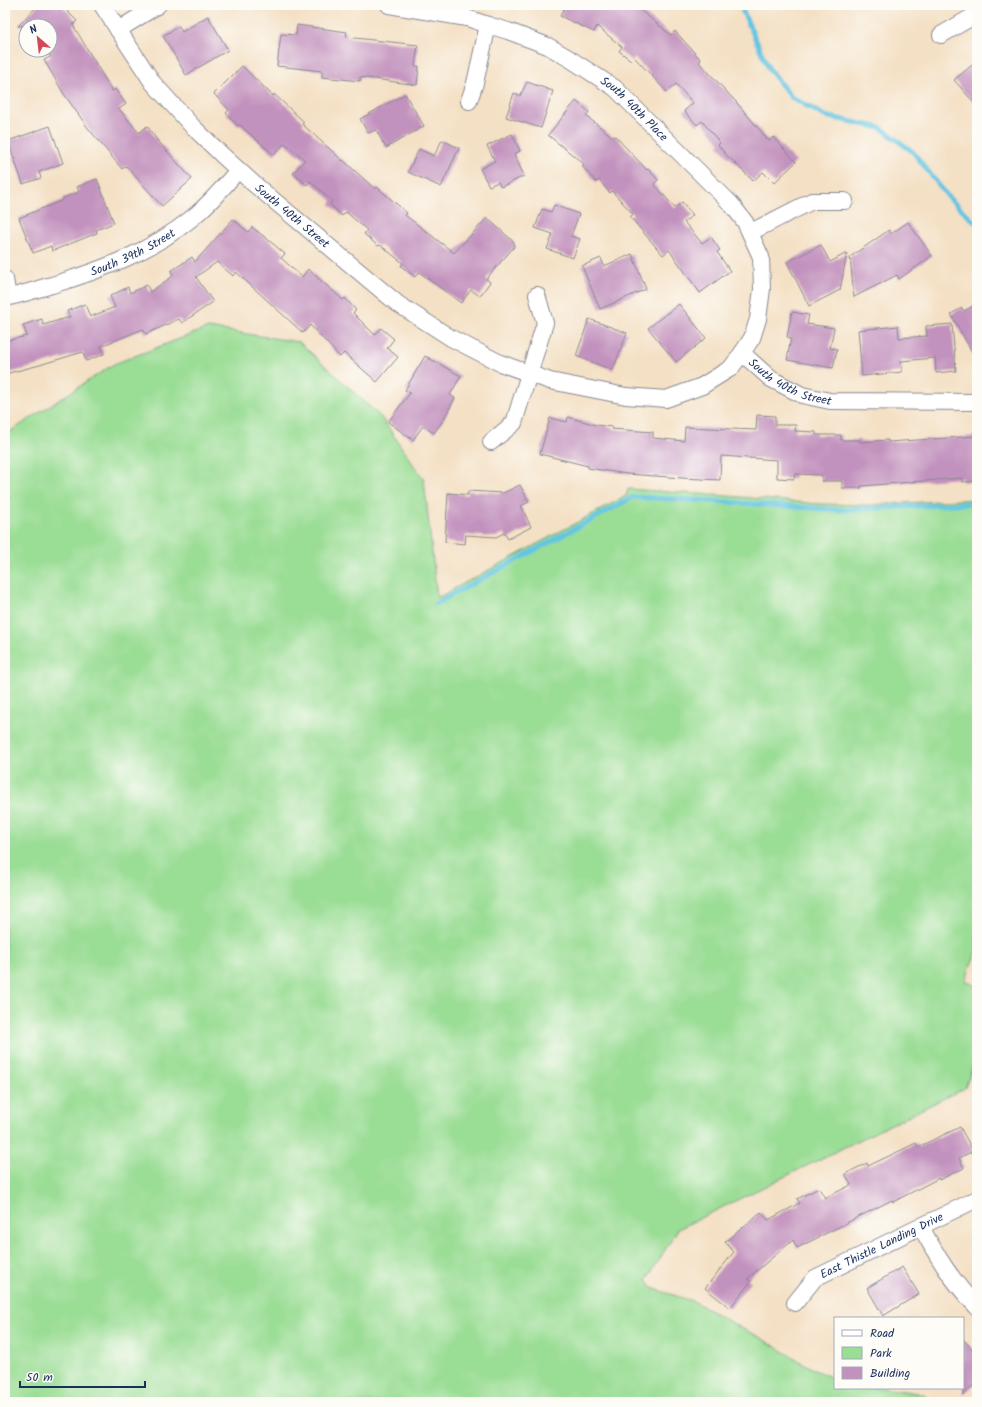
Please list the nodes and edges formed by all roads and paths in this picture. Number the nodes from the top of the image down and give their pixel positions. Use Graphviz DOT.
graph roads {
  1 [pos="102,5"];
  2 [pos="158,5"];
  3 [pos="389,5"];
  4 [pos="977,14"];
  5 [pos="488,24"];
  6 [pos="118,30"];
  7 [pos="941,35"];
  8 [pos="469,101"];
  9 [pos="238,170"];
  10 [pos="845,201"];
  11 [pos="751,232"];
  12 [pos="5,279"];
  13 [pos="537,295"];
  14 [pos="7,297"];
  15 [pos="742,353"];
  16 [pos="530,373"];
  17 [pos="977,402"];
  18 [pos="491,442"];
  19 [pos="977,1199"];
  20 [pos="921,1227"];
  21 [pos="795,1303"];
  22 [pos="977,1307"];
  1 -- 6 [label="street, South 40th Street"];
  2 -- 6 [label="street"];
  3 -- 5 [label="street, South 40th Place"];
  4 -- 7 [label="street"];
  5 -- 8 [label="street"];
  5 -- 11 [label="street, South 40th Place"];
  6 -- 9 [label="street, South 40th Street"];
  9 -- 14 [label="street, South 39th Street"];
  9 -- 16 [label="street, South 40th Street"];
  10 -- 11 [label="street"];
  11 -- 15 [label="street, South 40th Place"];
  12 -- 14 [label="street"];
  13 -- 16 [label="street"];
  15 -- 16 [label="street, South 40th Street"];
  15 -- 17 [label="street, South 40th Street"];
  16 -- 18 [label="street"];
  19 -- 20 [label="street, East Thistle Landing Drive"];
  20 -- 21 [label="street, East Thistle Landing Drive"];
  20 -- 22 [label="street"];
}
